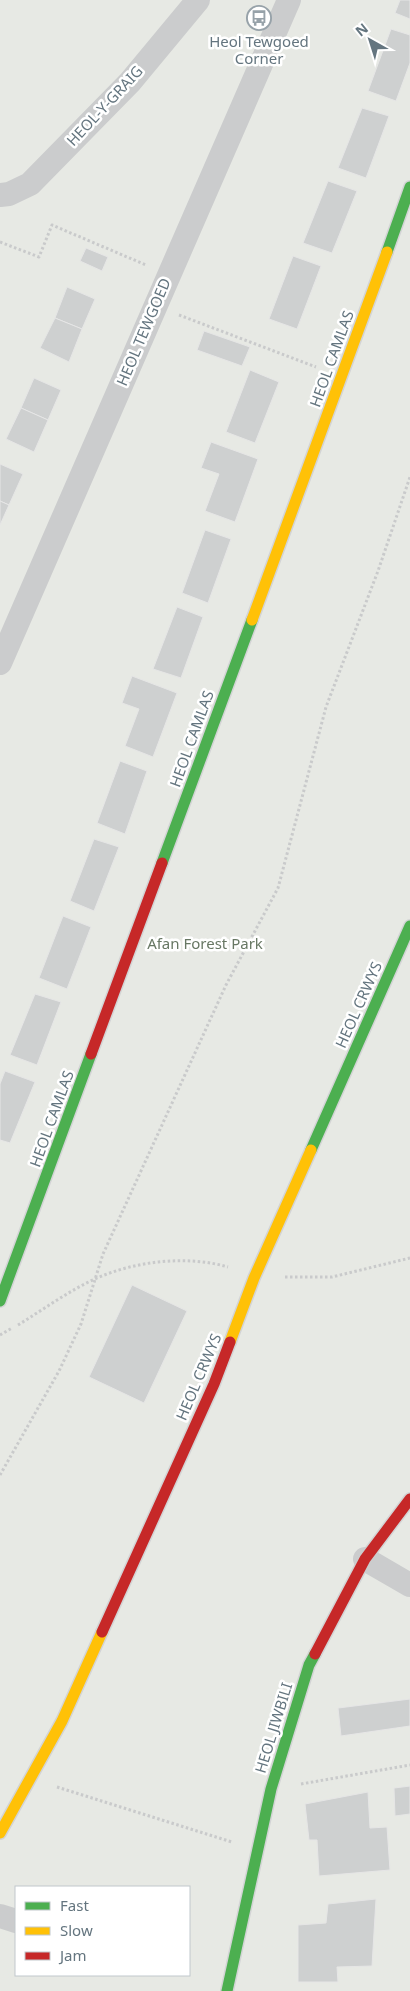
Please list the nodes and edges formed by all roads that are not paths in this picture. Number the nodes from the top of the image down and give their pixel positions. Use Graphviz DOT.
graph roads {
  1 [pos="198,0"];
  2 [pos="289,0"];
  3 [pos="410,186"];
  4 [pos="0,195"];
  5 [pos="0,664"];
  6 [pos="410,926"];
  7 [pos="0,1301"];
  8 [pos="410,1499"];
  9 [pos="365,1559"];
  10 [pos="410,1585"];
  11 [pos="0,1833"];
  12 [pos="0,1916"];
  13 [pos="15,1921"];
  14 [pos="228,1991"];
  1 -- 4 [label="street, HEOL-Y-GRAIG"];
  2 -- 5 [label="street, HEOL TEWGOED"];
  3 -- 7 [label="street, HEOL CAMLAS"];
  6 -- 11 [label="street, HEOL CRWYS"];
  8 -- 9 [label="street, HEOL JIWBILI"];
  9 -- 10 [label="street"];
  9 -- 14 [label="street, HEOL JIWBILI"];
  12 -- 13 [label="street"];
}
